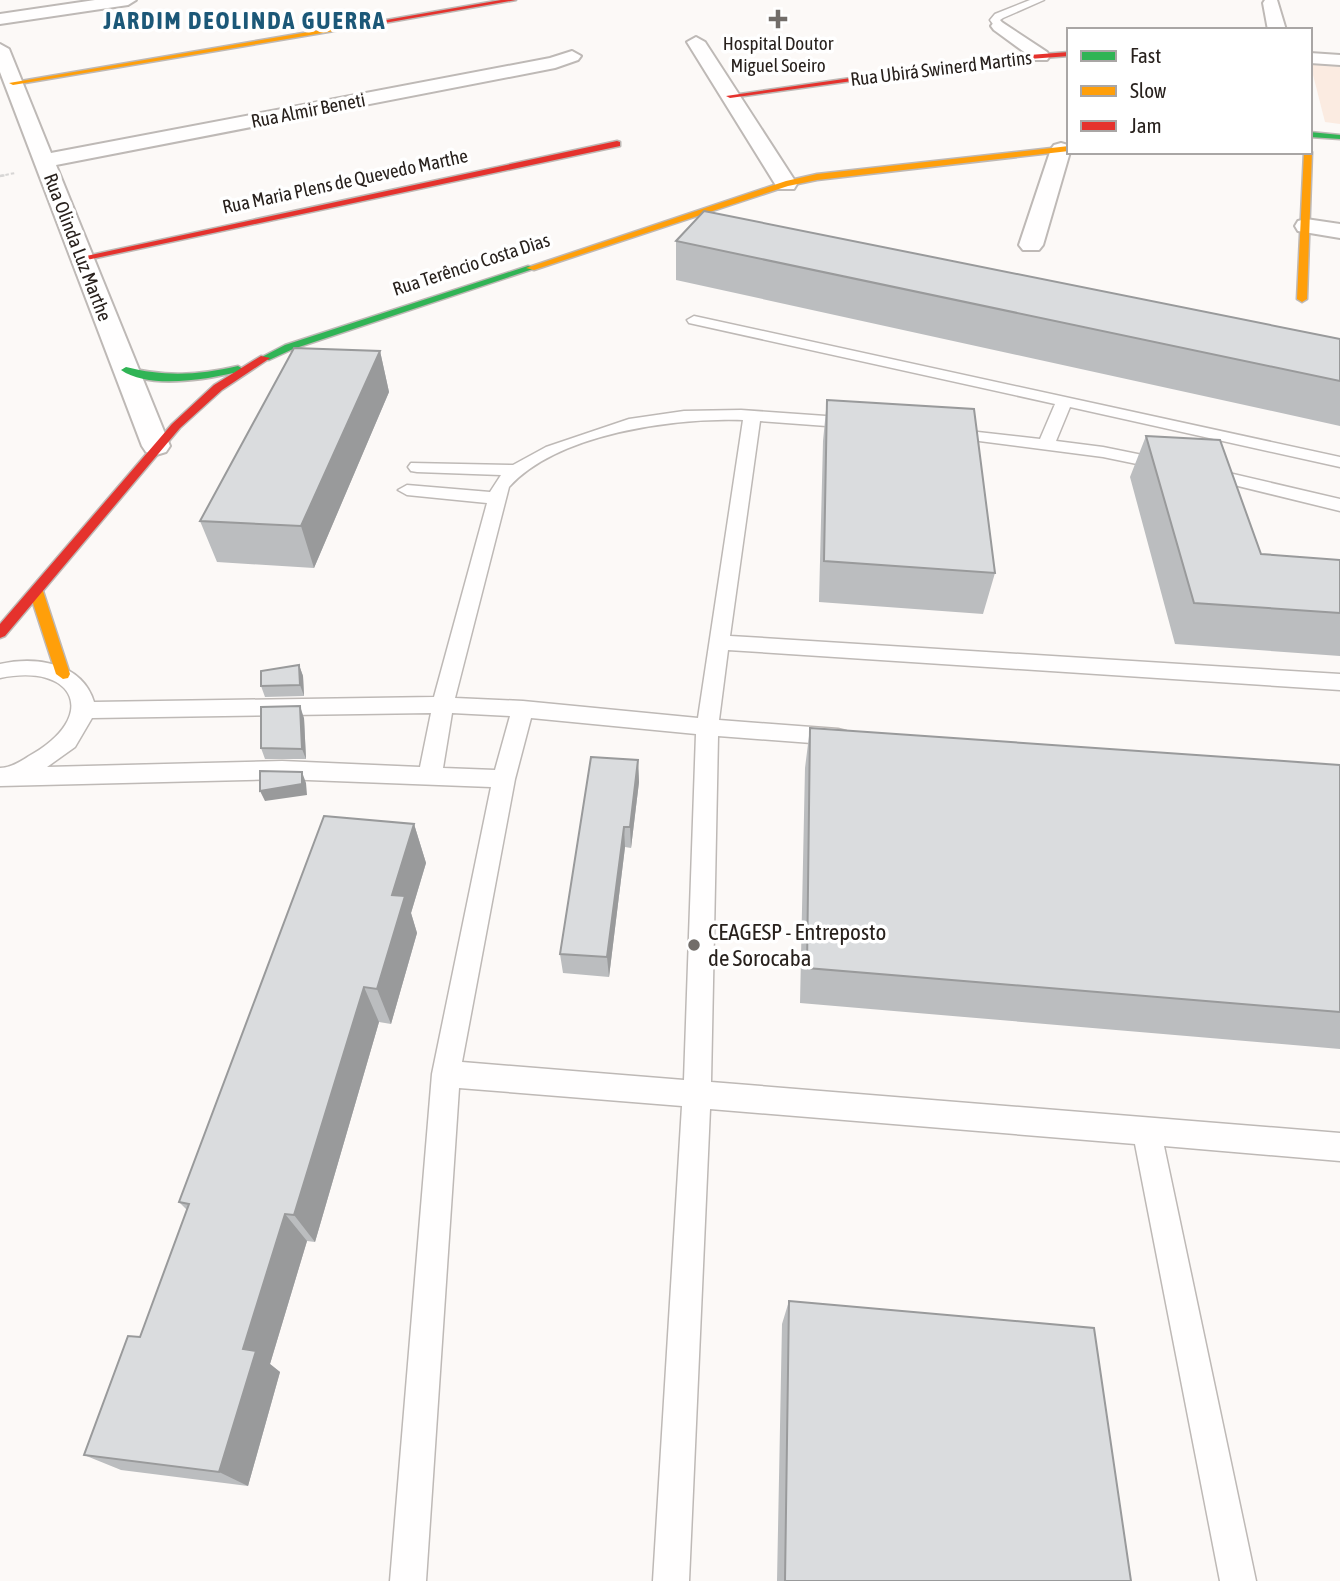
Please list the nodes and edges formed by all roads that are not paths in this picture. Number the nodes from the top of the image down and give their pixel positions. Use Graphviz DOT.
graph roads {
  1 [pos="128,0"];
  2 [pos="513,0"];
  3 [pos="1039,0"];
  4 [pos="1271,3"];
  5 [pos="0,19"];
  6 [pos="1000,26"];
  7 [pos="1277,28"];
  8 [pos="696,41"];
  9 [pos="0,49"];
  10 [pos="1067,54"];
  11 [pos="1041,56"];
  12 [pos="572,57"];
  13 [pos="1312,58"];
  14 [pos="1340,60"];
  15 [pos="13,83"];
  16 [pos="730,96"];
  17 [pos="1312,134"];
  18 [pos="1340,136"];
  19 [pos="617,144"];
  20 [pos="1065,148"];
  21 [pos="1308,154"];
  22 [pos="44,160"];
  23 [pos="786,184"];
  24 [pos="1306,226"];
  25 [pos="1340,231"];
  26 [pos="1031,245"];
  27 [pos="82,258"];
  28 [pos="1302,299"];
  29 [pos="694,320"];
  30 [pos="250,366"];
  31 [pos="126,370"];
  32 [pos="1064,401"];
  33 [pos="752,417"];
  34 [pos="873,425"];
  35 [pos="928,430"];
  36 [pos="1046,444"];
  37 [pos="156,446"];
  38 [pos="1340,462"];
  39 [pos="417,467"];
  40 [pos="513,470"];
  41 [pos="407,490"];
  42 [pos="496,498"];
  43 [pos="1340,505"];
  44 [pos="36,591"];
  45 [pos="0,633"];
  46 [pos="719,642"];
  47 [pos="0,671"];
  48 [pos="63,674"];
  49 [pos="1340,682"];
  50 [pos="443,705"];
  51 [pos="523,709"];
  52 [pos="83,710"];
  53 [pos="707,727"];
  54 [pos="859,738"];
  55 [pos="6,776"];
  56 [pos="430,776"];
  57 [pos="504,779"];
  58 [pos="446,1074"];
  59 [pos="697,1095"];
  60 [pos="1147,1132"];
  61 [pos="1340,1147"];
  62 [pos="408,1581"];
  63 [pos="671,1581"];
  64 [pos="1238,1581"];
  1 -- 5 [label="street"];
  2 -- 15 [label="street"];
  3 -- 6 [label="lane"];
  4 -- 7 [label="street"];
  6 -- 11 [label="street"];
  8 -- 16 [label="street"];
  9 -- 15 [label="street, Rua Olinda Luz Marthe"];
  10 -- 11 [label="street, Rua Ubirá Swinerd Martins"];
  11 -- 16 [label="street, Rua Ubirá Swinerd Martins"];
  12 -- 22 [label="street, Rua Almir Beneti"];
  13 -- 14 [label="street"];
  15 -- 22 [label="street, Rua Olinda Luz Marthe"];
  16 -- 23 [label="street"];
  17 -- 18 [label="street"];
  19 -- 27 [label="street, Rua Maria Plens de Quevedo Marthe"];
  20 -- 23 [label="street, Rua Terêncio Costa Dias"];
  20 -- 26 [label="street"];
  21 -- 24 [label="street"];
  22 -- 27 [label="street, Rua Olinda Luz Marthe"];
  23 -- 30 [label="street, Rua Terêncio Costa Dias"];
  24 -- 25 [label="street"];
  24 -- 28 [label="street"];
  27 -- 31 [label="street, Rua Olinda Luz Marthe"];
  29 -- 32 [label="lane"];
  30 -- 31 [label="street"];
  30 -- 37 [label="street, Rua Terêncio Costa Dias"];
  31 -- 37 [label="street, Rua Olinda Luz Marthe"];
  32 -- 36 [label="lane"];
  32 -- 38 [label="lane"];
  33 -- 34 [label="lane"];
  33 -- 40 [label="lane"];
  33 -- 46 [label="lane"];
  35 -- 36 [label="lane"];
  36 -- 43 [label="lane"];
  37 -- 44 [label="street, Rua Terêncio Costa Dias"];
  39 -- 40 [label="lane"];
  40 -- 42 [label="lane"];
  41 -- 42 [label="lane"];
  42 -- 50 [label="lane"];
  44 -- 45 [label="street, Rua Terêncio Costa Dias"];
  44 -- 48 [label="street"];
  46 -- 49 [label="lane"];
  46 -- 53 [label="lane"];
  47 -- 48 [label="lane"];
  48 -- 52 [label="lane"];
  50 -- 51 [label="lane"];
  50 -- 52 [label="lane"];
  50 -- 56 [label="lane"];
  51 -- 53 [label="lane"];
  51 -- 57 [label="lane"];
  52 -- 55 [label="lane"];
  53 -- 54 [label="lane"];
  53 -- 59 [label="lane"];
  55 -- 56 [label="lane"];
  56 -- 57 [label="lane"];
  57 -- 58 [label="lane"];
  58 -- 59 [label="lane"];
  58 -- 62 [label="lane"];
  59 -- 60 [label="lane"];
  59 -- 63 [label="lane"];
  60 -- 61 [label="lane"];
  60 -- 64 [label="lane"];
}
